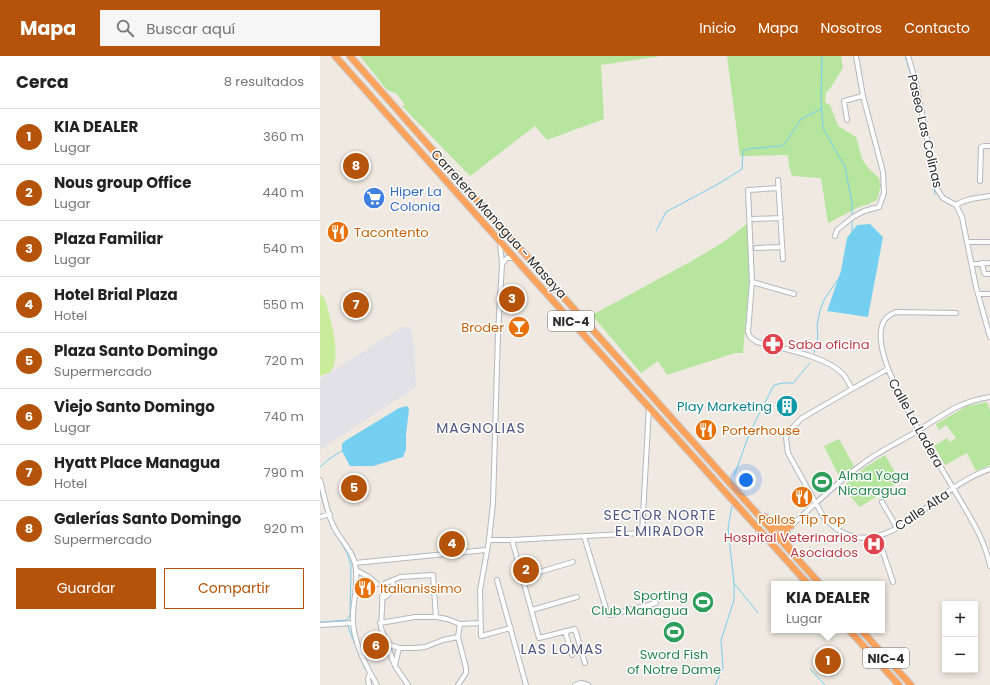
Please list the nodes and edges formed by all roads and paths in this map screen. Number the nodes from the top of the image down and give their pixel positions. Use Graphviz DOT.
graph roads {
  1 [pos="336,56"];
  2 [pos="350,56"];
  3 [pos="856,56"];
  4 [pos="908,56"];
  5 [pos="863,96"];
  6 [pos="847,120"];
  7 [pos="990,146"];
  8 [pos="778,180"];
  9 [pos="980,181"];
  10 [pos="779,188"];
  11 [pos="990,196"];
  12 [pos="956,205"];
  13 [pos="781,218"];
  14 [pos="753,219"];
  15 [pos="836,236"];
  16 [pos="499,239"];
  17 [pos="968,242"];
  18 [pos="990,242"];
  19 [pos="782,247"];
  20 [pos="756,248"];
  21 [pos="515,258"];
  22 [pos="783,259"];
  23 [pos="982,263"];
  24 [pos="990,263"];
  25 [pos="502,264"];
  26 [pos="972,264"];
  27 [pos="990,274"];
  28 [pos="752,282"];
  29 [pos="794,294"];
  30 [pos="978,294"];
  31 [pos="990,294"];
  32 [pos="956,313"];
  33 [pos="990,337"];
  34 [pos="888,369"];
  35 [pos="852,388"];
  36 [pos="990,397"];
  37 [pos="649,407"];
  38 [pos="919,430"];
  39 [pos="990,469"];
  40 [pos="320,480"];
  41 [pos="953,489"];
  42 [pos="882,502"];
  43 [pos="816,504"];
  44 [pos="743,512"];
  45 [pos="330,514"];
  46 [pos="757,514"];
  47 [pos="320,517"];
  48 [pos="789,528"];
  49 [pos="897,528"];
  50 [pos="584,536"];
  51 [pos="779,537"];
  52 [pos="878,537"];
  53 [pos="489,540"];
  54 [pos="512,540"];
  55 [pos="486,550"];
  56 [pos="790,550"];
  57 [pos="989,551"];
  58 [pos="355,562"];
  59 [pos="573,562"];
  60 [pos="990,566"];
  61 [pos="356,570"];
  62 [pos="798,573"];
  63 [pos="523,577"];
  64 [pos="497,580"];
  65 [pos="392,581"];
  66 [pos="805,581"];
  67 [pos="817,581"];
  68 [pos="893,582"];
  69 [pos="377,584"];
  70 [pos="577,597"];
  71 [pos="382,598"];
  72 [pos="656,603"];
  73 [pos="532,610"];
  74 [pos="436,617"];
  75 [pos="353,622"];
  76 [pos="380,623"];
  77 [pos="480,623"];
  78 [pos="460,624"];
  79 [pos="320,625"];
  80 [pos="511,628"];
  81 [pos="565,632"];
  82 [pos="852,633"];
  83 [pos="864,633"];
  84 [pos="458,637"];
  85 [pos="387,644"];
  86 [pos="399,648"];
  87 [pos="881,652"];
  88 [pos="572,655"];
  89 [pos="584,663"];
  90 [pos="395,666"];
  91 [pos="370,672"];
  92 [pos="368,685"];
  93 [pos="377,685"];
  94 [pos="408,685"];
  95 [pos="458,685"];
  96 [pos="526,685"];
  97 [pos="575,685"];
  98 [pos="588,685"];
  99 [pos="899,685"];
  100 [pos="910,685"];
  1 -- 16 [label="highway, Carretera Managua - Masaya / NIC-4"];
  2 -- 46 [label="highway, Carretera Managua - Masaya / NIC-4"];
  3 -- 5 [label="street"];
  4 -- 12 [label="street, Paseo Las Colinas"];
  5 -- 6 [label="street"];
  5 -- 15 [label="street"];
  7 -- 9 [label="street"];
  8 -- 10 [label="street"];
  10 -- 13 [label="street"];
  10 -- 28 [label="street"];
  11 -- 12 [label="street"];
  12 -- 17 [label="street"];
  13 -- 14 [label="street"];
  13 -- 19 [label="street"];
  16 -- 21 [label="highway, Carretera Managua - Masaya / NIC-4"];
  16 -- 25 [label="street"];
  17 -- 18 [label="street"];
  17 -- 26 [label="street"];
  19 -- 20 [label="street"];
  19 -- 22 [label="street"];
  21 -- 25 [label="street"];
  21 -- 37 [label="highway, Carretera Managua - Masaya / NIC-4"];
  23 -- 24 [label="street"];
  23 -- 26 [label="street"];
  23 -- 27 [label="street"];
  25 -- 53 [label="street"];
  26 -- 30 [label="street"];
  28 -- 29 [label="street"];
  28 -- 35 [label="street"];
  30 -- 31 [label="street"];
  30 -- 33 [label="street"];
  32 -- 34 [label="street, Calle La Ladera"];
  34 -- 35 [label="street, Calle Alta"];
  34 -- 38 [label="street, Calle La Ladera"];
  35 -- 43 [label="street, Calle Alta"];
  36 -- 38 [label="street"];
  37 -- 44 [label="highway, Carretera Managua - Masaya / NIC-4"];
  37 -- 50 [label="street"];
  38 -- 41 [label="street, Calle La Ladera"];
  38 -- 43 [label="street"];
  39 -- 41 [label="street, Calle Alta"];
  40 -- 45 [label="street"];
  41 -- 49 [label="street, Calle Alta"];
  41 -- 57 [label="street, Calle La Ladera"];
  42 -- 49 [label="street"];
  43 -- 48 [label="street"];
  43 -- 52 [label="street, Calle Alta"];
  44 -- 51 [label="highway"];
  44 -- 62 [label="highway, Carretera Managua - Masaya / NIC-4"];
  45 -- 47 [label="street"];
  45 -- 58 [label="street"];
  46 -- 48 [label="highway"];
  46 -- 51 [label="highway, Carretera Managua - Masaya / NIC-4"];
  48 -- 51 [label="street"];
  48 -- 56 [label="highway"];
  49 -- 52 [label="street, Calle Alta"];
  50 -- 54 [label="street"];
  50 -- 72 [label="street"];
  51 -- 56 [label="highway, Carretera Managua - Masaya / NIC-4"];
  51 -- 62 [label="highway"];
  52 -- 68 [label="street"];
  53 -- 54 [label="street"];
  53 -- 55 [label="street"];
  54 -- 63 [label="street"];
  55 -- 58 [label="street"];
  55 -- 77 [label="street"];
  56 -- 67 [label="highway, Carretera Managua - Masaya / NIC-4"];
  57 -- 60 [label="street, Calle La Ladera"];
  58 -- 61 [label="street"];
  59 -- 63 [label="street"];
  61 -- 69 [label="street"];
  61 -- 75 [label="street"];
  62 -- 66 [label="highway, Carretera Managua - Masaya / NIC-4"];
  63 -- 73 [label="street"];
  64 -- 80 [label="street"];
  65 -- 71 [label="street"];
  65 -- 71 [label="street"];
  65 -- 74 [label="street"];
  70 -- 73 [label="street"];
  71 -- 76 [label="street"];
  73 -- 81 [label="street"];
  74 -- 76 [label="street"];
  74 -- 78 [label="street"];
  75 -- 79 [label="street"];
  75 -- 91 [label="street"];
  76 -- 85 [label="street"];
  77 -- 78 [label="street"];
  77 -- 80 [label="street"];
  78 -- 84 [label="street"];
  80 -- 96 [label="street"];
  81 -- 88 [label="street"];
  81 -- 89 [label="street"];
  82 -- 99 [label="highway, NIC-4"];
  83 -- 87 [label="highway, NIC-4"];
  84 -- 86 [label="street"];
  84 -- 95 [label="street"];
  85 -- 86 [label="street"];
  85 -- 90 [label="street"];
  86 -- 90 [label="street"];
  87 -- 99 [label="highway"];
  87 -- 100 [label="highway, NIC-4"];
  90 -- 94 [label="street"];
  91 -- 92 [label="street"];
  91 -- 93 [label="street"];
  97 -- 98 [label="street"];
}
